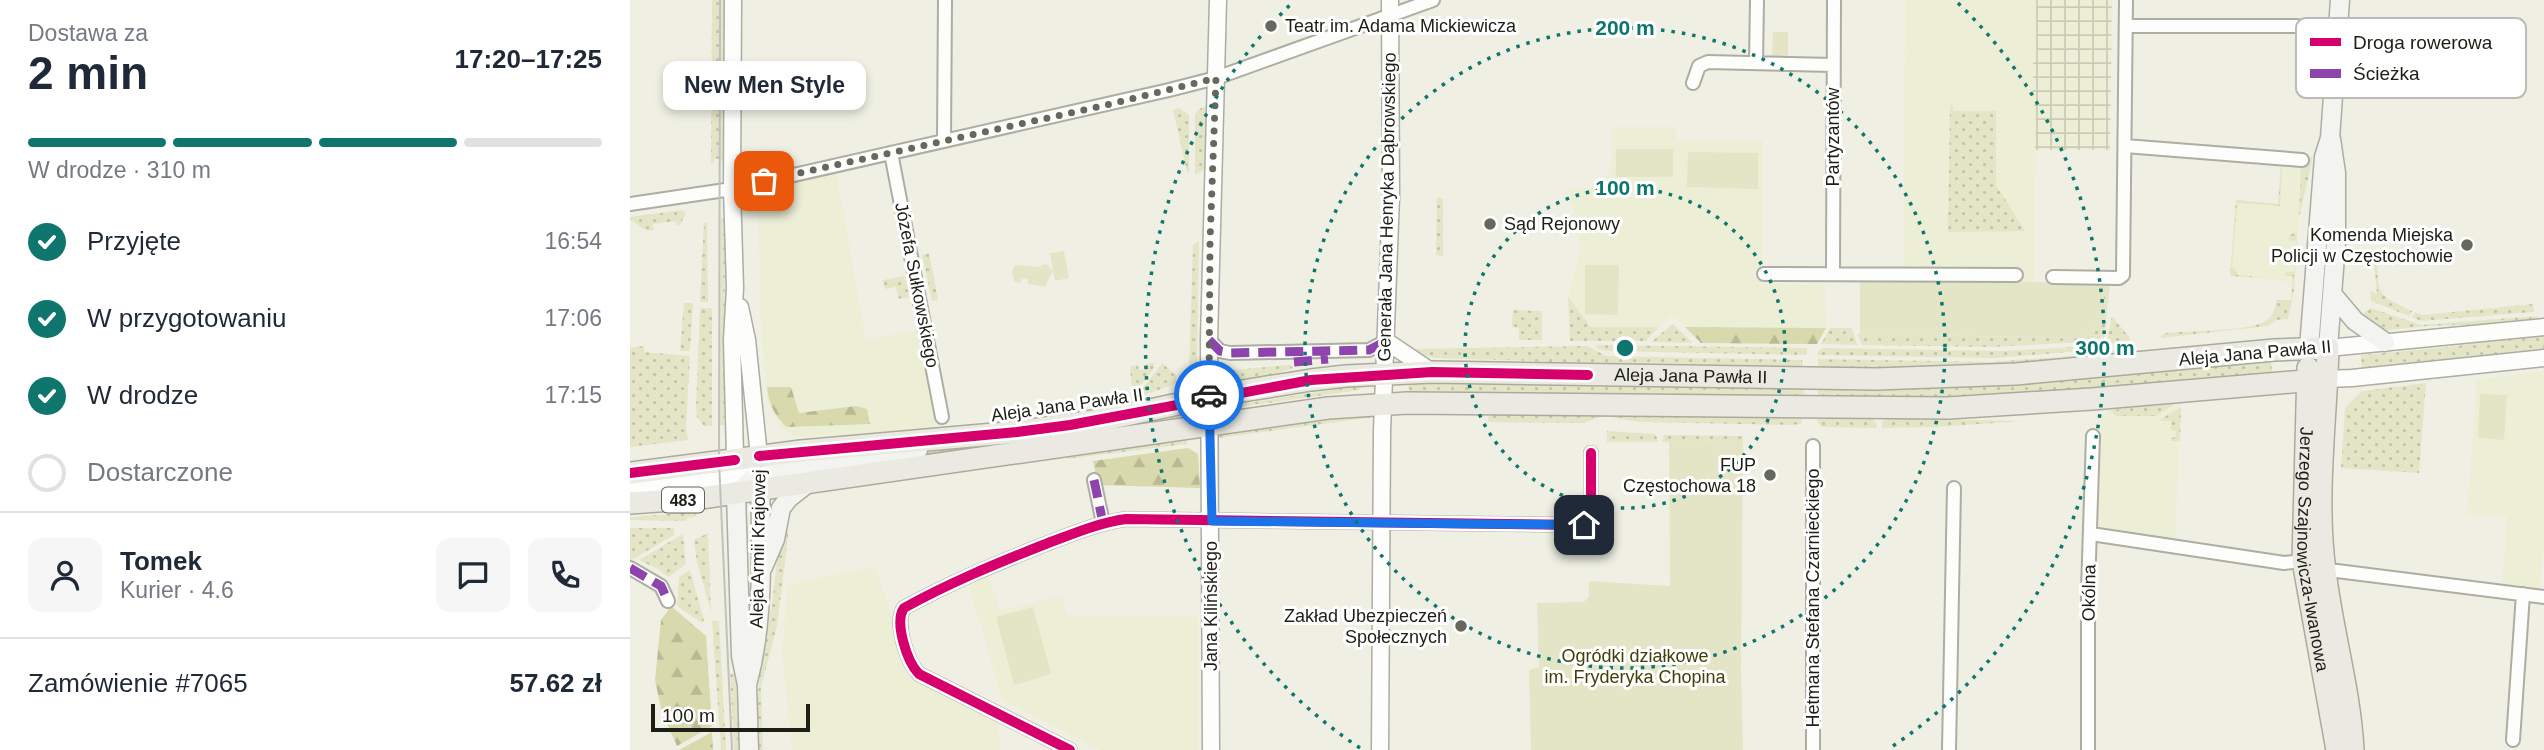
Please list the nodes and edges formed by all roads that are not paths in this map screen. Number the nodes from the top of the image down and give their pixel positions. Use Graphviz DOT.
graph roads {
  1 [pos="733,0"];
  2 [pos="945,0"];
  3 [pos="1217,0"];
  4 [pos="1433,0"];
  5 [pos="1758,0"];
  6 [pos="1834,0"];
  7 [pos="2126,0"];
  8 [pos="2340,0"];
  9 [pos="1390,8"];
  10 [pos="2339,18"];
  11 [pos="2126,26"];
  12 [pos="2296,26"];
  13 [pos="1756,63"];
  14 [pos="1833,65"];
  15 [pos="1216,78"];
  16 [pos="1693,83"];
  17 [pos="2333,98"];
  18 [pos="2330,138"];
  19 [pos="944,141"];
  20 [pos="2125,146"];
  21 [pos="891,153"];
  22 [pos="2301,160"];
  23 [pos="732,188"];
  24 [pos="630,204"];
  25 [pos="1763,274"];
  26 [pos="1833,274"];
  27 [pos="2016,275"];
  28 [pos="2053,277"];
  29 [pos="735,288"];
  30 [pos="2333,295"];
  31 [pos="2544,327"];
  32 [pos="1209,340"];
  33 [pos="1386,341"];
  34 [pos="2385,342"];
  35 [pos="2319,348"];
  36 [pos="2544,358"];
  37 [pos="1432,372"];
  38 [pos="1385,374"];
  39 [pos="2317,379"];
  40 [pos="1209,398"];
  41 [pos="1383,404"];
  42 [pos="942,417"];
  43 [pos="1210,425"];
  44 [pos="2093,436"];
  45 [pos="1813,446"];
  46 [pos="1591,453"];
  47 [pos="630,473"];
  48 [pos="760,474"];
  49 [pos="736,476"];
  50 [pos="1094,480"];
  51 [pos="807,484"];
  52 [pos="1954,488"];
  53 [pos="630,491"];
  54 [pos="630,503"];
  55 [pos="1212,521"];
  56 [pos="1103,523"];
  57 [pos="1382,523"];
  58 [pos="2091,534"];
  59 [pos="2303,561"];
  60 [pos="630,568"];
  61 [pos="2325,571"];
  62 [pos="760,573"];
  63 [pos="2524,594"];
  64 [pos="2544,597"];
  65 [pos="668,601"];
  66 [pos="747,685"];
  67 [pos="2513,740"];
  68 [pos="749,750"];
  69 [pos="1070,750"];
  70 [pos="1211,750"];
  71 [pos="1380,750"];
  72 [pos="1813,750"];
  73 [pos="1949,750"];
  74 [pos="2088,750"];
  75 [pos="2337,750"];
  76 [pos="2353,750"];
  1 -- 23 [label="street, Aleja Armii Krajowej"];
  2 -- 19 [label="street"];
  3 -- 15 [label="street, Jana Kilińskiego"];
  4 -- 9 [label="street"];
  5 -- 13 [label="street"];
  6 -- 14 [label="street, Partyzantów"];
  7 -- 11 [label="street"];
  8 -- 10 [label="main road"];
  9 -- 15 [label="street"];
  9 -- 33 [label="street, Generała Jana Henryka Dąbrowskiego"];
  11 -- 12 [label="street"];
  11 -- 20 [label="street"];
  13 -- 14 [label="street"];
  13 -- 16 [label="street"];
  14 -- 26 [label="street, Partyzantów"];
  15 -- 19 [label="street"];
  15 -- 32 [label="street, Jana Kilińskiego"];
  17 -- 18 [label="main road"];
  18 -- 30 [label="main road"];
  18 -- 35 [label="main road"];
  19 -- 21 [label="street"];
  20 -- 22 [label="street"];
  20 -- 28 [label="street"];
  21 -- 23 [label="street"];
  21 -- 42 [label="street, Józefa Sułkowskiego"];
  23 -- 24 [label="street"];
  23 -- 29 [label="street, Aleja Armii Krajowej"];
  25 -- 26 [label="street"];
  26 -- 27 [label="street"];
  29 -- 48 [label="street, Aleja Armii Krajowej"];
  29 -- 49 [label="street, Aleja Armii Krajowej"];
  30 -- 34 [label="main road"];
  30 -- 35 [label="main road"];
  31 -- 34 [label="street, Aleja Jana Pawła II"];
  32 -- 33 [label="street"];
  32 -- 40 [label="street, Jana Kilińskiego"];
  33 -- 37 [label="street"];
  33 -- 38 [label="street, Generała Jana Henryka Dąbrowskiego"];
  34 -- 35 [label="street, Aleja Jana Pawła II"];
  35 -- 37 [label="main road, Aleja Jana Pawła II"];
  35 -- 39 [label="main road, Jerzego Szajnowicza-Iwanowa"];
  36 -- 39 [label="street, Aleja Jana Pawła II"];
  37 -- 38 [label="main road, Aleja Jana Pawła II"];
  38 -- 40 [label="main road, Aleja Jana Pawła II"];
  38 -- 41 [label="street, Generała Jana Henryka Dąbrowskiego"];
  39 -- 41 [label="main road, Aleja Jana Pawła II"];
  39 -- 59 [label="main road, Jerzego Szajnowicza-Iwanowa"];
  39 -- 61 [label="main road, Jerzego Szajnowicza-Iwanowa"];
  40 -- 43 [label="street, Jana Kilińskiego"];
  40 -- 48 [label="main road, Aleja Jana Pawła II"];
  41 -- 43 [label="main road, Aleja Jana Pawła II"];
  41 -- 57 [label="street, Generała Jana Henryka Dąbrowskiego"];
  43 -- 51 [label="main road, Aleja Jana Pawła II"];
  43 -- 55 [label="street, Jana Kilińskiego"];
  44 -- 58 [label="street, Okólna"];
  45 -- 72 [label="street, Hetmana Stefana Czarnieckiego"];
  46 -- 57 [label="street"];
  47 -- 49 [label="main road, Aleja Jana Pawła II / 483"];
  48 -- 49 [label="main road, Aleja Jana Pawła II / 483"];
  48 -- 49 [label="main road, Aleja Jana Pawła II"];
  48 -- 51 [label="main road, Aleja Jana Pawła II"];
  48 -- 62 [label="main road, Aleja Armii Krajowej"];
  49 -- 53 [label="street"];
  49 -- 54 [label="main road, Aleja Jana Pawła II / 483"];
  49 -- 66 [label="main road, Aleja Armii Krajowej"];
  50 -- 56 [label="street"];
  51 -- 62 [label="main road"];
  52 -- 73 [label="street"];
  55 -- 56 [label="street"];
  55 -- 57 [label="street"];
  55 -- 70 [label="street, Jana Kilińskiego"];
  56 -- 69 [label="street"];
  57 -- 71 [label="street, Generała Jana Henryka Dąbrowskiego"];
  58 -- 59 [label="street"];
  58 -- 74 [label="street, Okólna"];
  59 -- 75 [label="main road, Jerzego Szajnowicza-Iwanowa"];
  60 -- 65 [label="street"];
  61 -- 63 [label="street"];
  61 -- 76 [label="main road, Jerzego Szajnowicza-Iwanowa"];
  62 -- 66 [label="main road, Aleja Armii Krajowej"];
  63 -- 64 [label="street"];
  63 -- 67 [label="street"];
  66 -- 68 [label="main road, Aleja Armii Krajowej"];
}
